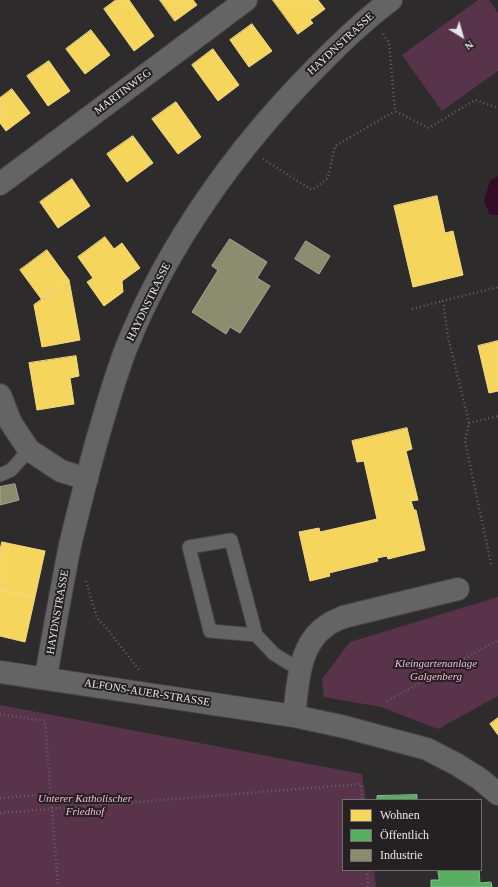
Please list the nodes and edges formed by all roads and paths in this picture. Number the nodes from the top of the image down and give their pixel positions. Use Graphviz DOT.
graph roads {
  1 [pos="246,0"];
  2 [pos="391,0"];
  3 [pos="370,16"];
  4 [pos="498,108"];
  5 [pos="395,111"];
  6 [pos="244,147"];
  7 [pos="0,184"];
  8 [pos="498,287"];
  9 [pos="443,301"];
  10 [pos="412,309"];
  11 [pos="0,395"];
  12 [pos="498,416"];
  13 [pos="469,423"];
  14 [pos="29,450"];
  15 [pos="0,475"];
  16 [pos="87,479"];
  17 [pos="70,549"];
  18 [pos="491,564"];
  19 [pos="458,589"];
  20 [pos="256,635"];
  21 [pos="498,640"];
  22 [pos="300,670"];
  23 [pos="0,672"];
  24 [pos="46,678"];
  25 [pos="153,694"];
  26 [pos="387,701"];
  27 [pos="0,714"];
  28 [pos="294,716"];
  29 [pos="51,794"];
  30 [pos="498,794"];
  31 [pos="0,798"];
  32 [pos="362,799"];
  33 [pos="51,809"];
  34 [pos="0,813"];
  35 [pos="366,871"];
  36 [pos="58,887"];
  37 [pos="368,887"];
  1 -- 7 [label="street, MARTINWEG"];
  2 -- 3 [label="street, HAYDNSTRASSE"];
  3 -- 5 [label="path"];
  3 -- 6 [label="street, HAYDNSTRASSE"];
  4 -- 5 [label="path"];
  5 -- 6 [label="path"];
  6 -- 16 [label="street, HAYDNSTRASSE"];
  8 -- 9 [label="path"];
  9 -- 10 [label="path"];
  9 -- 13 [label="path"];
  11 -- 14 [label="street"];
  12 -- 13 [label="path"];
  13 -- 18 [label="path"];
  14 -- 15 [label="lane"];
  14 -- 16 [label="street"];
  16 -- 17 [label="street, HAYDNSTRASSE"];
  17 -- 24 [label="street, HAYDNSTRASSE"];
  17 -- 25 [label="path"];
  19 -- 22 [label="street"];
  20 -- 20 [label="lane"];
  20 -- 22 [label="lane"];
  21 -- 26 [label="path"];
  22 -- 28 [label="street"];
  23 -- 24 [label="street, ALFONS-AUER-STRASSE"];
  24 -- 25 [label="street, ALFONS-AUER-STRASSE"];
  25 -- 28 [label="street, ALFONS-AUER-STRASSE"];
  27 -- 29 [label="path"];
  28 -- 30 [label="street, ALFONS-AUER-STRASSE"];
  29 -- 31 [label="path"];
  29 -- 33 [label="path"];
  32 -- 33 [label="path"];
  33 -- 34 [label="path"];
  33 -- 36 [label="path"];
  35 -- 37 [label="path"];
}
